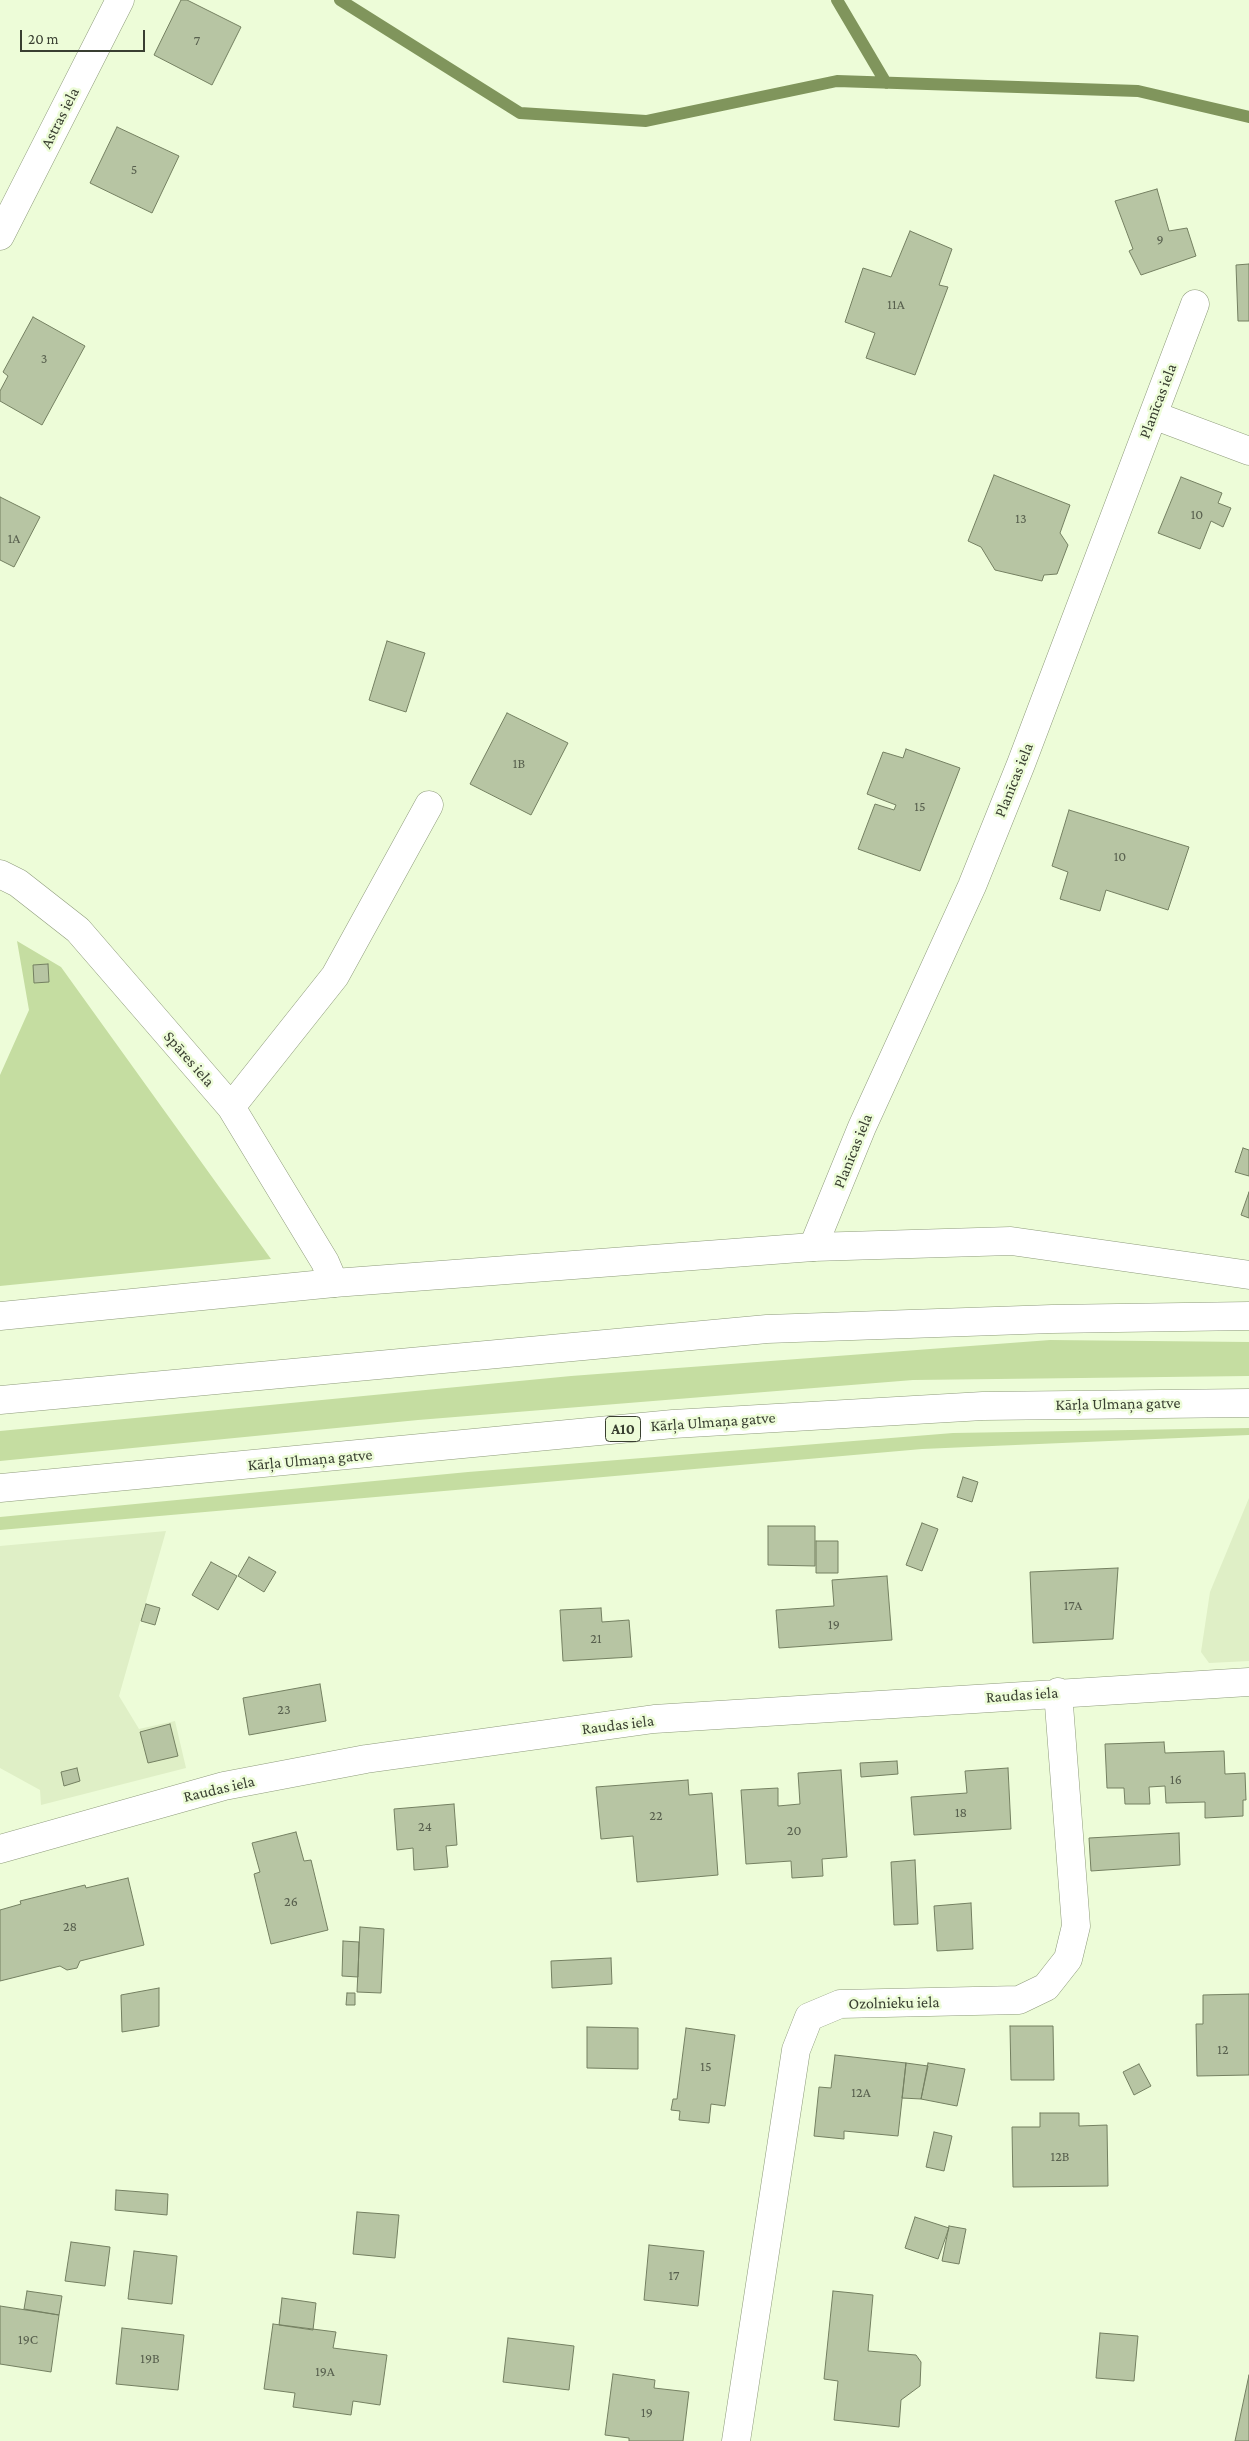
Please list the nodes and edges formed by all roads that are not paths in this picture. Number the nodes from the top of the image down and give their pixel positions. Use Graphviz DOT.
graph roads {
  1 [pos="120,0"];
  2 [pos="0,236"];
  3 [pos="1195,304"];
  4 [pos="1153,415"];
  5 [pos="1249,451"];
  6 [pos="429,805"];
  7 [pos="0,874"];
  8 [pos="231,1107"];
  9 [pos="814,1247"];
  10 [pos="1249,1276"];
  11 [pos="334,1283"];
  12 [pos="0,1316"];
  13 [pos="1249,1316"];
  14 [pos="0,1400"];
  15 [pos="1249,1403"];
  16 [pos="0,1488"];
  17 [pos="1249,1682"];
  18 [pos="1058,1692"];
  19 [pos="0,1849"];
  20 [pos="736,2441"];
  1 -- 2 [label="main road, Astras iela"];
  3 -- 4 [label="main road, Planīcas iela"];
  4 -- 5 [label="main road"];
  4 -- 9 [label="main road, Planīcas iela"];
  6 -- 8 [label="main road"];
  7 -- 8 [label="main road, Spāres iela"];
  8 -- 11 [label="main road, Spāres iela"];
  9 -- 10 [label="main road"];
  9 -- 11 [label="main road"];
  11 -- 12 [label="main road"];
  13 -- 14 [label="main road"];
  15 -- 16 [label="main road, Kārļa Ulmaņa gatve / A10"];
  17 -- 18 [label="main road, Raudas iela"];
  18 -- 19 [label="main road, Raudas iela"];
  18 -- 20 [label="main road, Ozolnieku iela"];
}
